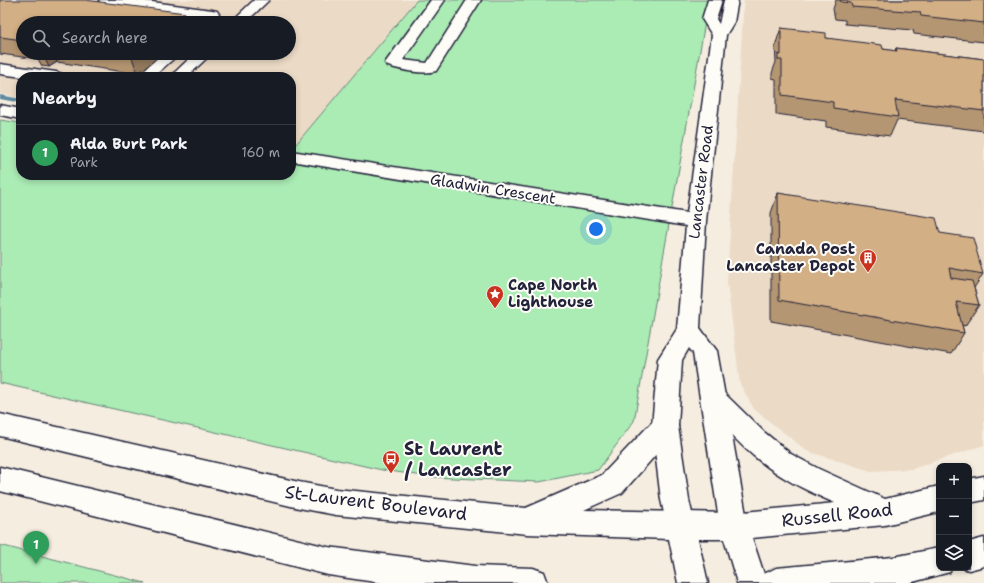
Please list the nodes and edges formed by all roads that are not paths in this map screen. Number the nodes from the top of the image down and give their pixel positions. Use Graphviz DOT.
graph roads {
  1 [pos="106,0"];
  2 [pos="262,0"];
  3 [pos="438,0"];
  4 [pos="474,0"];
  5 [pos="715,0"];
  6 [pos="731,0"];
  7 [pos="210,16"];
  8 [pos="245,16"];
  9 [pos="719,35"];
  10 [pos="164,60"];
  11 [pos="196,60"];
  12 [pos="0,69"];
  13 [pos="21,72"];
  14 [pos="150,72"];
  15 [pos="183,72"];
  16 [pos="0,110"];
  17 [pos="16,113"];
  18 [pos="296,157"];
  19 [pos="696,221"];
  20 [pos="688,330"];
  21 [pos="714,399"];
  22 [pos="0,425"];
  23 [pos="665,426"];
  24 [pos="0,479"];
  25 [pos="984,488"];
  26 [pos="972,491"];
  27 [pos="936,500"];
  28 [pos="884,512"];
  29 [pos="527,521"];
  30 [pos="681,526"];
  31 [pos="734,526"];
  32 [pos="984,552"];
  33 [pos="972,555"];
  34 [pos="936,563"];
  35 [pos="889,578"];
  36 [pos="477,582"];
  37 [pos="533,583"];
  38 [pos="694,583"];
  39 [pos="752,583"];
  40 [pos="776,583"];
  1 -- 7 [label="street"];
  2 -- 8 [label="street"];
  3 -- 4 [label="street"];
  5 -- 9 [label="street"];
  6 -- 9 [label="street, Lancaster Road"];
  9 -- 19 [label="street, Lancaster Road"];
  10 -- 14 [label="street"];
  11 -- 15 [label="street"];
  12 -- 13 [label="street"];
  16 -- 17 [label="street"];
  18 -- 19 [label="street, Gladwin Crescent"];
  19 -- 20 [label="street, Lancaster Road"];
  20 -- 21 [label="street"];
  20 -- 23 [label="street, Lancaster Road"];
  21 -- 28 [label="street"];
  21 -- 31 [label="street"];
  22 -- 29 [label="street, St-Laurent Boulevard"];
  23 -- 29 [label="street"];
  23 -- 30 [label="street, Lancaster Road"];
  24 -- 36 [label="street"];
  25 -- 26 [label="street"];
  27 -- 28 [label="street, Russell Road"];
  28 -- 31 [label="street, Russell Road"];
  29 -- 30 [label="street, St-Laurent Boulevard"];
  30 -- 31 [label="street, St-Laurent Boulevard"];
  30 -- 38 [label="street, Lancaster Road"];
  31 -- 39 [label="street"];
  32 -- 33 [label="street"];
  34 -- 35 [label="street"];
  35 -- 40 [label="street"];
  36 -- 37 [label="street"];
}
